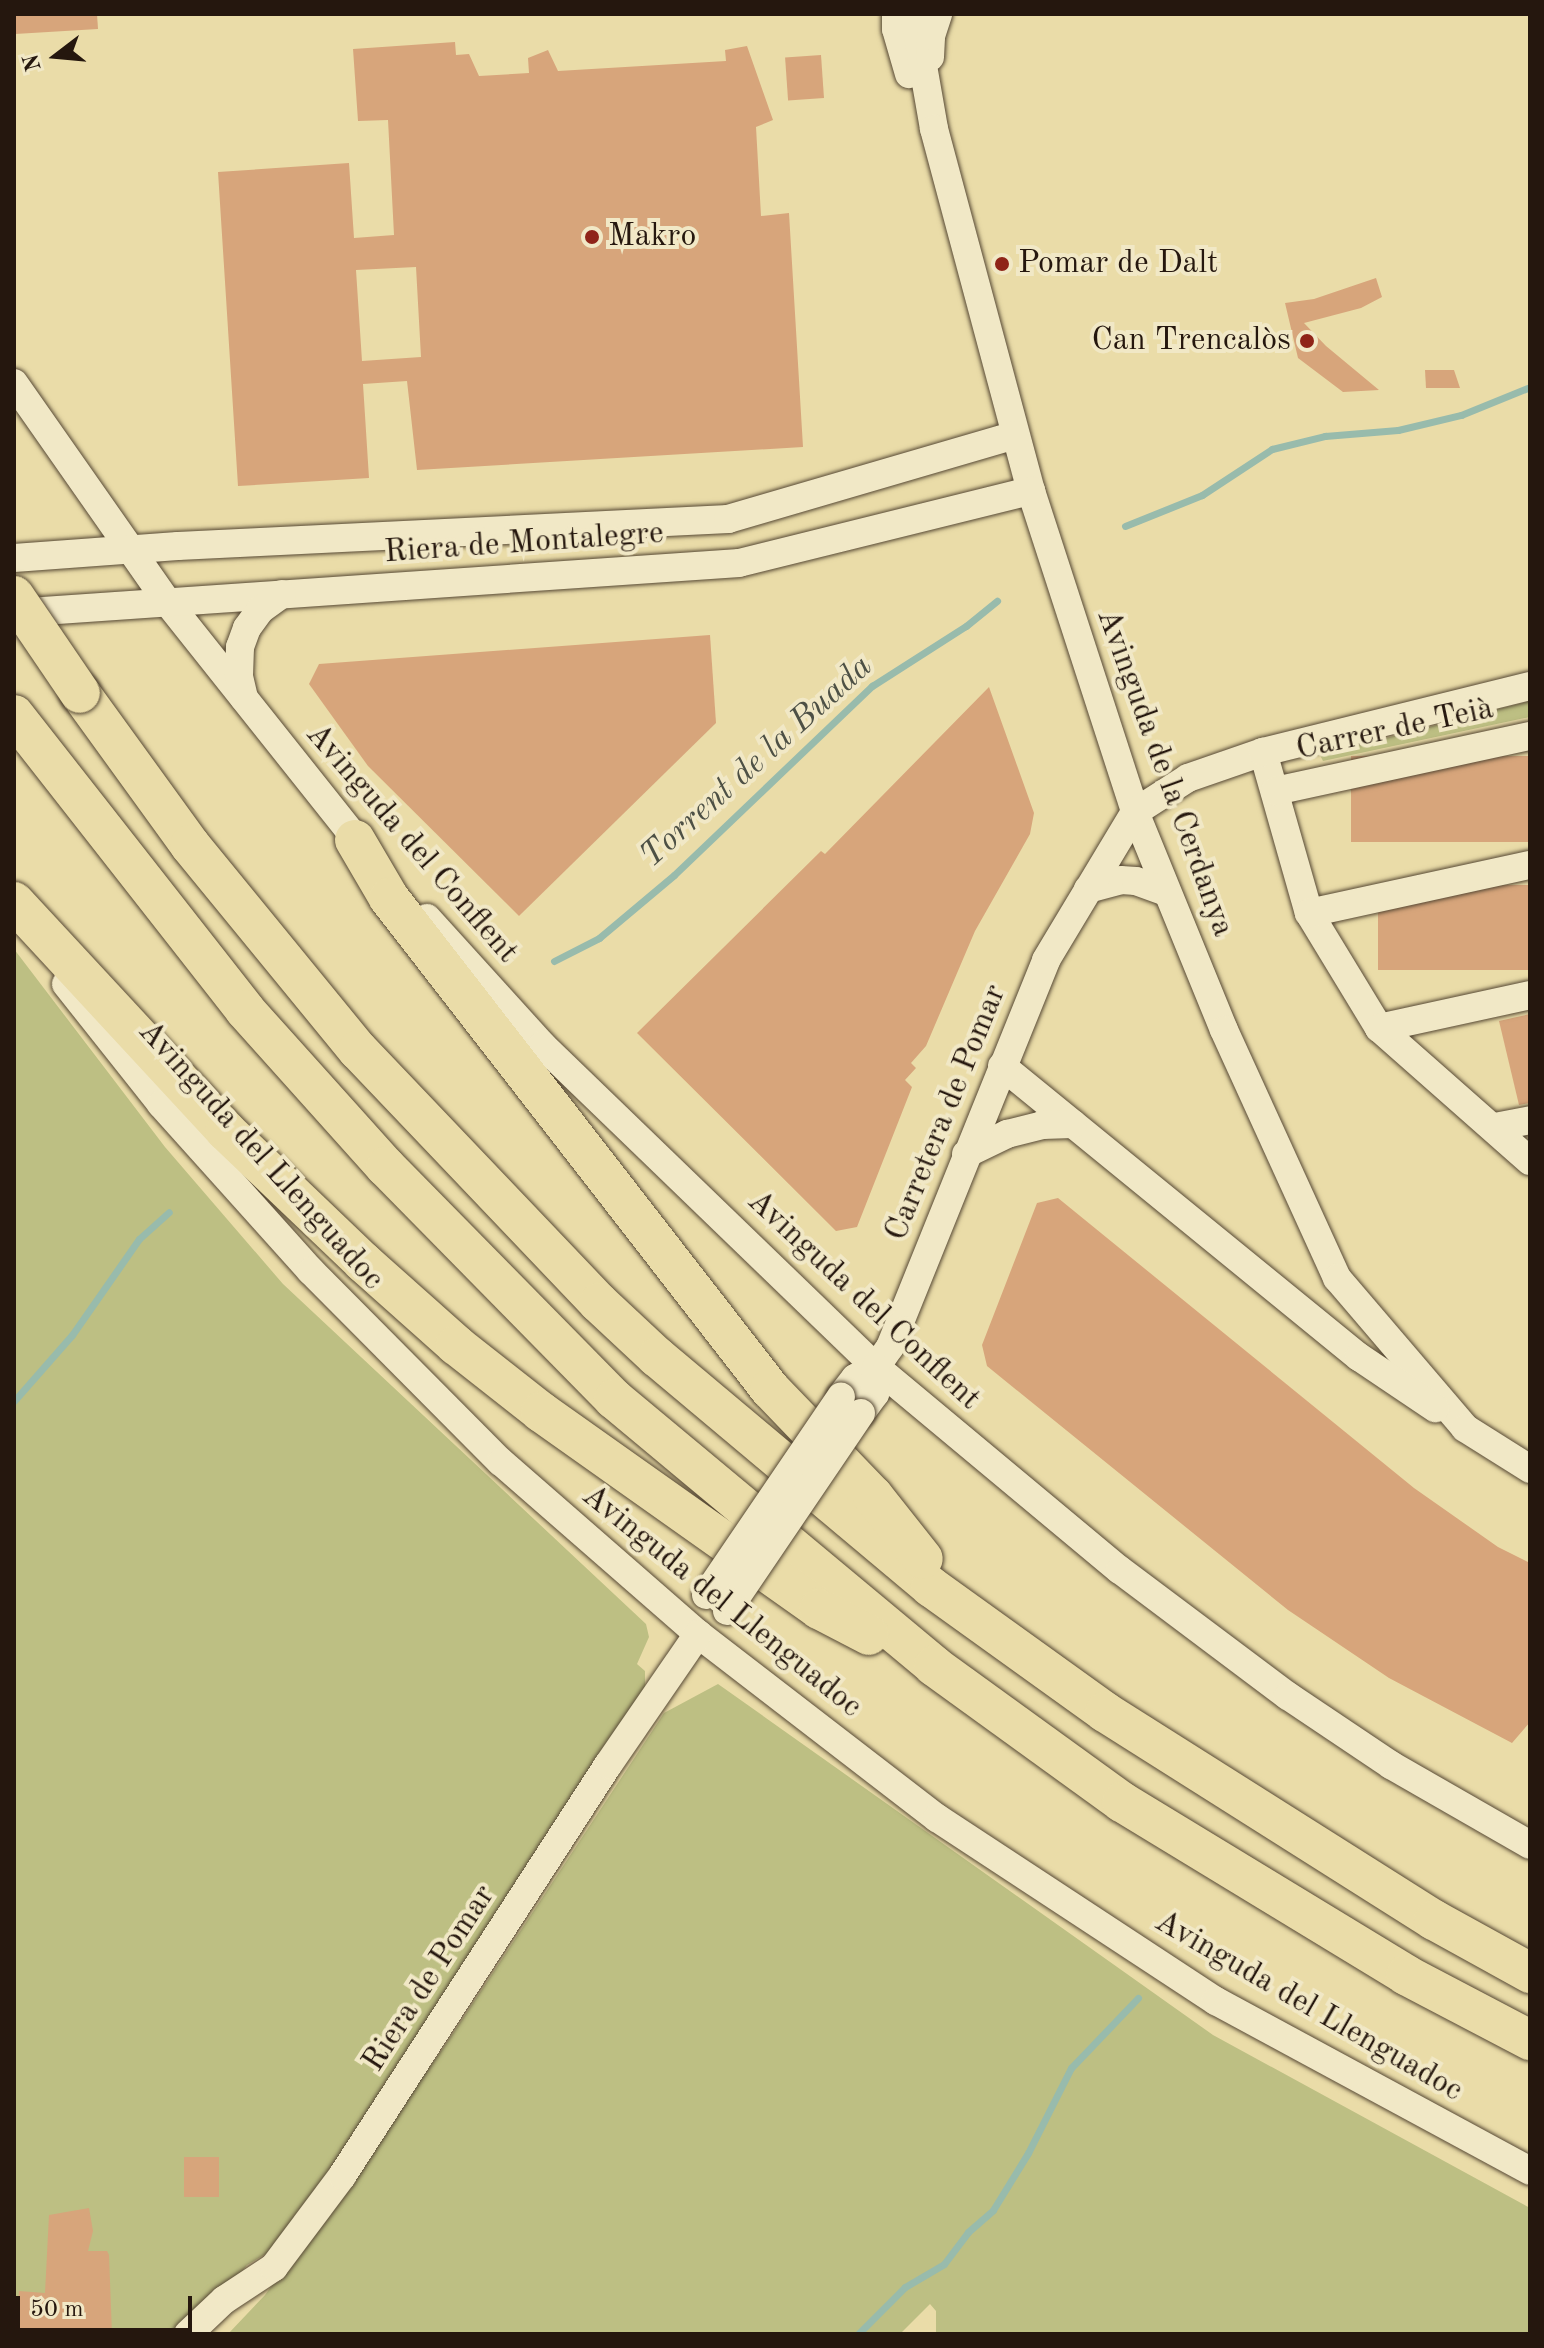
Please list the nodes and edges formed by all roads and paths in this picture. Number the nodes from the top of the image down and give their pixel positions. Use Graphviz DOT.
graph roads {
  1 [pos="938,14"];
  2 [pos="898,18"];
  3 [pos="934,129"];
  4 [pos="14,383"];
  5 [pos="1015,435"];
  6 [pos="1031,491"];
  7 [pos="132,548"];
  8 [pos="14,558"];
  9 [pos="282,594"];
  10 [pos="14,596"];
  11 [pos="169,604"];
  12 [pos="14,613"];
  13 [pos="1530,686"];
  14 [pos="244,699"];
  15 [pos="14,715"];
  16 [pos="1530,736"];
  17 [pos="1263,752"];
  18 [pos="1275,791"];
  19 [pos="1135,812"];
  20 [pos="355,840"];
  21 [pos="1530,865"];
  22 [pos="1088,889"];
  23 [pos="1167,892"];
  24 [pos="14,902"];
  25 [pos="14,912"];
  26 [pos="1309,913"];
  27 [pos="1530,995"];
  28 [pos="1379,1028"];
  29 [pos="1002,1066"];
  30 [pos="1530,1120"];
  31 [pos="1073,1124"];
  32 [pos="1495,1127"];
  33 [pos="966,1154"];
  34 [pos="1530,1161"];
  35 [pos="876,1367"];
  36 [pos="1465,1428"];
  37 [pos="1530,1469"];
  38 [pos="965,1613"];
  39 [pos="697,1633"];
  40 [pos="934,1666"];
  41 [pos="1530,1845"];
  42 [pos="1530,1973"];
  43 [pos="1530,2040"];
  44 [pos="1530,2171"];
  45 [pos="188,2334"];
  1 -- 3 [label="street"];
  2 -- 3 [label="street, Avinguda de la Cerdanya"];
  3 -- 5 [label="street, Avinguda de la Cerdanya"];
  4 -- 7 [label="street, Avinguda del Conflent"];
  5 -- 6 [label="street, Avinguda de la Cerdanya"];
  5 -- 7 [label="street, Riera de Montalegre"];
  6 -- 9 [label="street, Riera de Montalegre"];
  6 -- 19 [label="street, Avinguda de la Cerdanya"];
  7 -- 8 [label="street, Riera de Montalegre"];
  7 -- 11 [label="street, Avinguda del Conflent"];
  9 -- 11 [label="street, Riera de Montalegre"];
  9 -- 14 [label="street"];
  10 -- 38 [label="highway, bridge"];
  11 -- 12 [label="street, Riera de Montalegre"];
  11 -- 14 [label="street, Avinguda del Conflent"];
  13 -- 17 [label="street, Carretera de Pomar"];
  14 -- 20 [label="street, Avinguda del Conflent"];
  15 -- 40 [label="highway"];
  16 -- 18 [label="street, Carrer de Teià"];
  17 -- 18 [label="street"];
  17 -- 19 [label="street, Carretera de Pomar"];
  18 -- 26 [label="street"];
  19 -- 22 [label="street, Carretera de Pomar"];
  19 -- 23 [label="street, Avinguda de la Cerdanya"];
  20 -- 35 [label="street, Avinguda del Conflent"];
  20 -- 38 [label="highway"];
  21 -- 26 [label="street"];
  22 -- 23 [label="street"];
  22 -- 29 [label="street, Carretera de Pomar"];
  23 -- 36 [label="street, Avinguda de la Cerdanya"];
  24 -- 40 [label="highway"];
  25 -- 39 [label="street, Avinguda del Llenguadoc"];
  26 -- 28 [label="street"];
  27 -- 28 [label="street"];
  28 -- 32 [label="street"];
  29 -- 31 [label="street, Avinguda de la Cerdanya"];
  29 -- 33 [label="street, Carretera de Pomar"];
  30 -- 32 [label="street"];
  31 -- 33 [label="street"];
  31 -- 36 [label="street, Avinguda de la Cerdanya"];
  32 -- 34 [label="street"];
  33 -- 35 [label="street, Carretera de Pomar"];
  35 -- 39 [label="street, Carretera de Pomar, bridge"];
  35 -- 41 [label="street, Avinguda del Conflent"];
  36 -- 37 [label="street, Avinguda de la Cerdanya"];
  38 -- 42 [label="highway"];
  39 -- 44 [label="street, Avinguda del Llenguadoc"];
  39 -- 45 [label="street, Riera de Pomar"];
  40 -- 43 [label="highway"];
}
